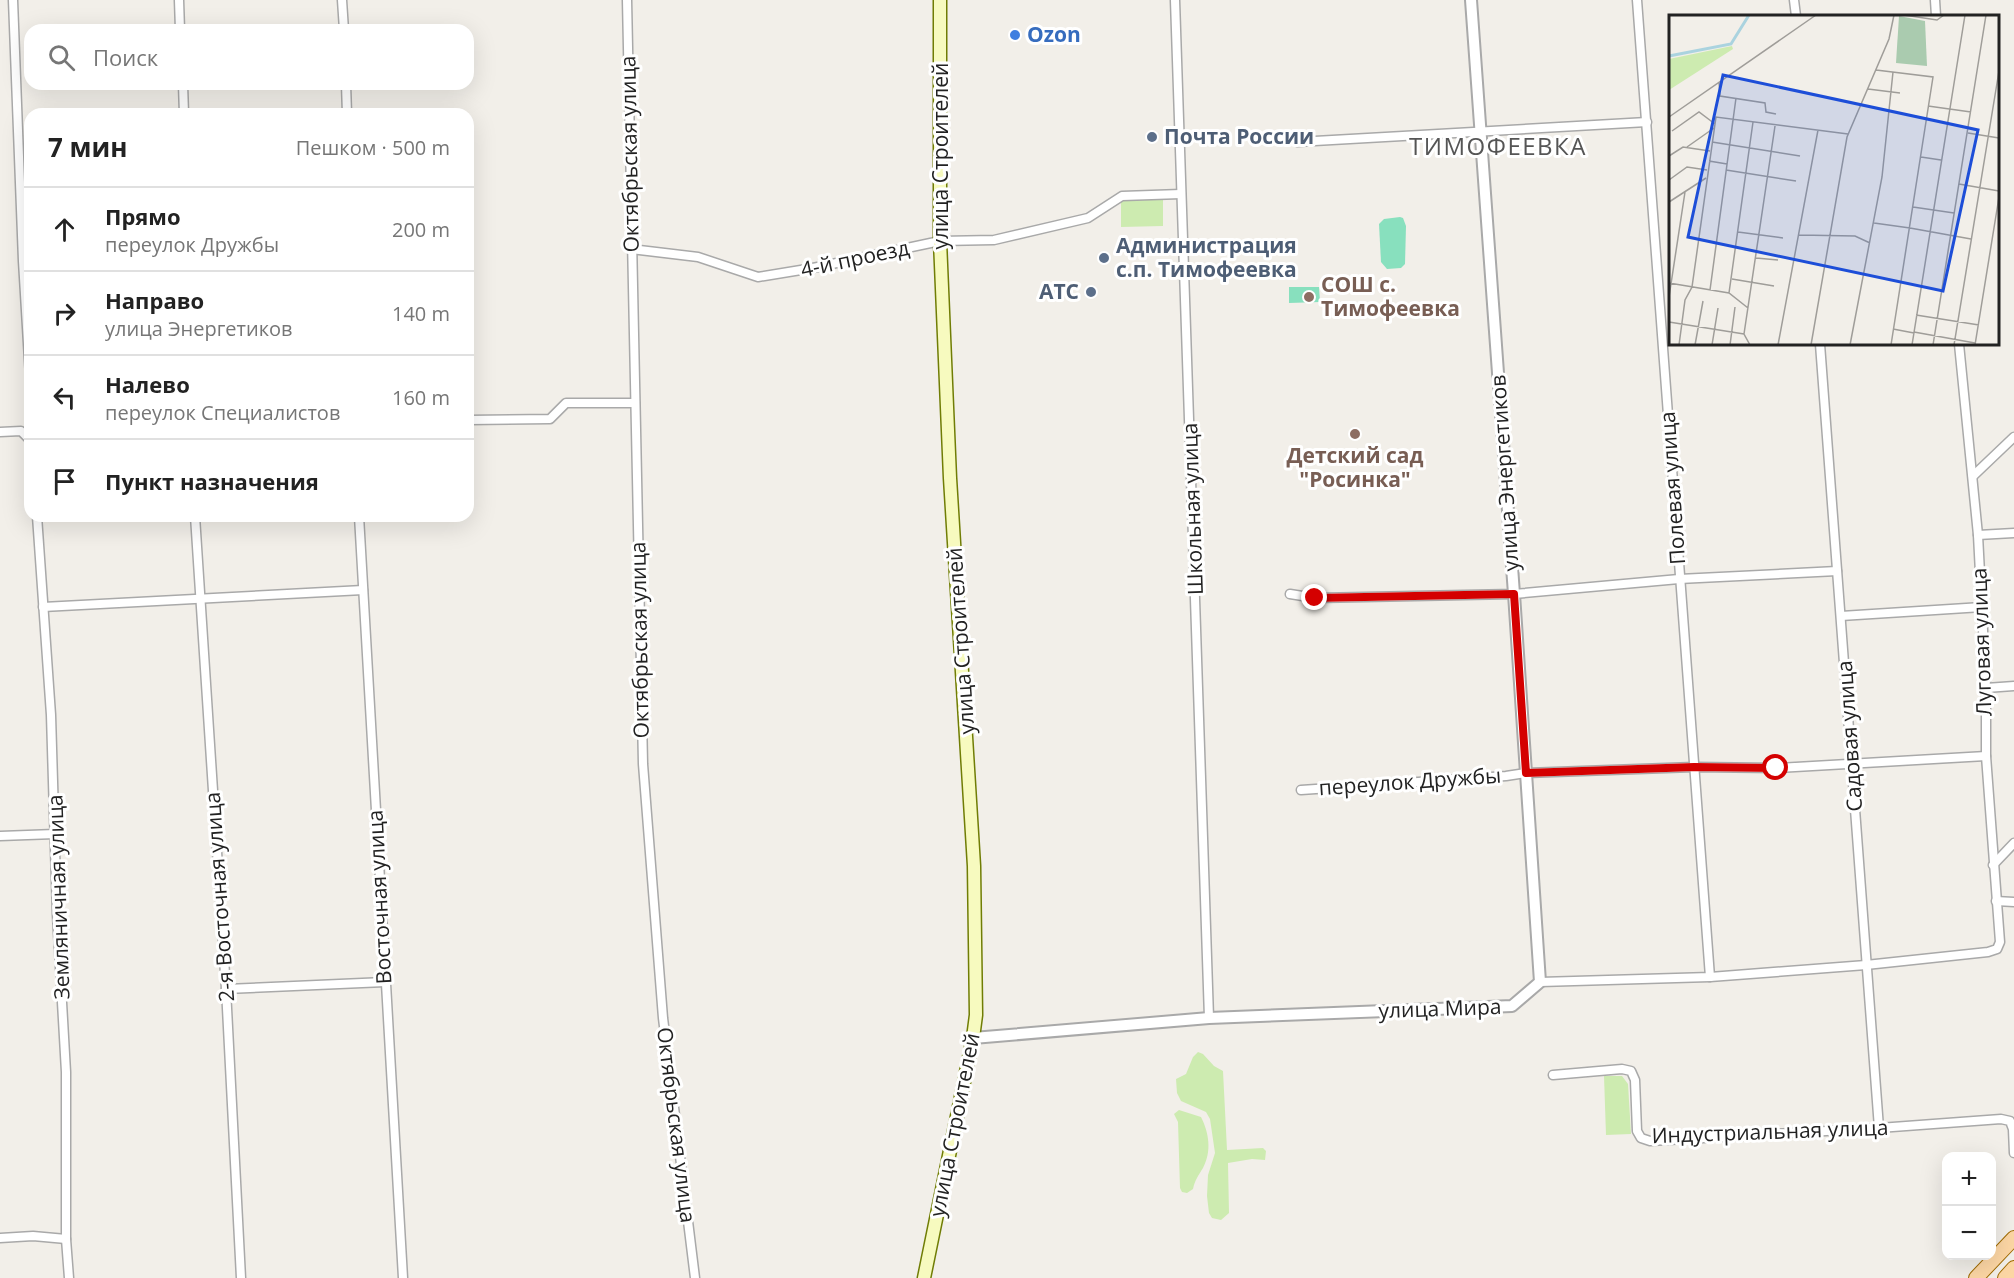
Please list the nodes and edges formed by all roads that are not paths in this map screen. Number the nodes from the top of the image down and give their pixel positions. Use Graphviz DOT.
graph roads {
  1 [pos="13,0"];
  2 [pos="179,0"];
  3 [pos="342,0"];
  4 [pos="627,0"];
  5 [pos="940,0"];
  6 [pos="1175,0"];
  7 [pos="1471,0"];
  8 [pos="1637,0"];
  9 [pos="1794,0"];
  10 [pos="1935,0"];
  11 [pos="1796,15"];
  12 [pos="1936,15"];
  13 [pos="180,24"];
  14 [pos="344,24"];
  15 [pos="183,90"];
  16 [pos="346,90"];
  17 [pos="184,108"];
  18 [pos="347,108"];
  19 [pos="1647,122"];
  20 [pos="1480,132"];
  21 [pos="1297,142"];
  22 [pos="1181,194"];
  23 [pos="940,241"];
  24 [pos="631,249"];
  25 [pos="24,267"];
  26 [pos="1820,345"];
  27 [pos="1959,345"];
  28 [pos="635,403"];
  29 [pos="474,420"];
  30 [pos="0,432"];
  31 [pos="24,433"];
  32 [pos="2014,437"];
  33 [pos="1974,476"];
  34 [pos="37,522"];
  35 [pos="195,522"];
  36 [pos="359,522"];
  37 [pos="2014,533"];
  38 [pos="1978,535"];
  39 [pos="1838,571"];
  40 [pos="1679,579"];
  41 [pos="363,590"];
  42 [pos="1290,594"];
  43 [pos="1514,594"];
  44 [pos="199,598"];
  45 [pos="43,607"];
  46 [pos="1982,607"];
  47 [pos="1841,616"];
  48 [pos="2014,686"];
  49 [pos="1986,688"];
  50 [pos="1986,756"];
  51 [pos="1852,763"];
  52 [pos="1694,767"];
  53 [pos="1526,773"];
  54 [pos="1301,790"];
  55 [pos="55,834"];
  56 [pos="0,836"];
  57 [pos="2014,843"];
  58 [pos="1992,865"];
  59 [pos="1996,901"];
  60 [pos="2014,902"];
  61 [pos="1866,965"];
  62 [pos="1710,977"];
  63 [pos="385,982"];
  64 [pos="1540,982"];
  65 [pos="226,989"];
  66 [pos="1209,1018"];
  67 [pos="974,1038"];
  68 [pos="1553,1075"];
  69 [pos="1880,1128"];
  70 [pos="2014,1152"];
  71 [pos="0,1238"];
  72 [pos="2014,1238"];
  73 [pos="66,1239"];
  74 [pos="2014,1268"];
  75 [pos="69,1278"];
  76 [pos="241,1278"];
  77 [pos="403,1278"];
  78 [pos="695,1278"];
  79 [pos="924,1278"];
  80 [pos="1976,1278"];
  81 [pos="2005,1278"];
  1 -- 25 [label="street"];
  2 -- 13 [label="street"];
  3 -- 14 [label="street"];
  4 -- 24 [label="street, Октябрьская улица"];
  5 -- 23 [label="main road, улица Строителей"];
  6 -- 22 [label="street, Школьная улица"];
  7 -- 20 [label="street, улица Энергетиков"];
  8 -- 19 [label="street, Полевая улица"];
  9 -- 11 [label="street"];
  10 -- 12 [label="street"];
  15 -- 17 [label="street"];
  16 -- 18 [label="street"];
  19 -- 20 [label="street"];
  19 -- 40 [label="street, Полевая улица"];
  20 -- 21 [label="street"];
  20 -- 43 [label="street, улица Энергетиков"];
  22 -- 23 [label="street, 4-й проезд"];
  22 -- 66 [label="street, Школьная улица"];
  23 -- 24 [label="street, 4-й проезд"];
  23 -- 67 [label="main road, улица Строителей"];
  24 -- 28 [label="street, Октябрьская улица"];
  26 -- 39 [label="street, Садовая улица"];
  27 -- 33 [label="street, Луговая улица"];
  28 -- 29 [label="street"];
  28 -- 78 [label="street, Октябрьская улица"];
  30 -- 31 [label="street"];
  32 -- 33 [label="street"];
  33 -- 38 [label="street, Луговая улица"];
  34 -- 45 [label="street, Земляничная улица"];
  35 -- 44 [label="street, 2-я Восточная улица"];
  36 -- 41 [label="street, Восточная улица"];
  37 -- 38 [label="street"];
  38 -- 46 [label="street, Луговая улица"];
  39 -- 40 [label="street"];
  39 -- 47 [label="street, Садовая улица"];
  40 -- 43 [label="street"];
  40 -- 52 [label="street, Полевая улица"];
  41 -- 44 [label="street"];
  41 -- 63 [label="street, Восточная улица"];
  42 -- 43 [label="street"];
  43 -- 53 [label="street, улица Энергетиков"];
  44 -- 45 [label="street"];
  44 -- 65 [label="street, 2-я Восточная улица"];
  45 -- 55 [label="street, Земляничная улица"];
  46 -- 47 [label="street"];
  46 -- 49 [label="street, Луговая улица"];
  47 -- 51 [label="street, Садовая улица"];
  48 -- 49 [label="street"];
  49 -- 50 [label="street, Луговая улица"];
  50 -- 51 [label="street, переулок Дружбы"];
  50 -- 58 [label="street, Луговая улица"];
  51 -- 52 [label="street, переулок Дружбы"];
  51 -- 61 [label="street, Садовая улица"];
  52 -- 53 [label="street, переулок Дружбы"];
  52 -- 62 [label="street, Полевая улица"];
  53 -- 54 [label="street, переулок Дружбы"];
  53 -- 64 [label="street, улица Энергетиков"];
  55 -- 56 [label="street"];
  55 -- 73 [label="street, Земляничная улица"];
  57 -- 58 [label="street"];
  58 -- 59 [label="street, Луговая улица"];
  59 -- 60 [label="street"];
  59 -- 61 [label="street, Луговая улица"];
  61 -- 62 [label="street"];
  61 -- 69 [label="street, Садовая улица"];
  62 -- 64 [label="street"];
  63 -- 65 [label="street"];
  63 -- 77 [label="street, Восточная улица"];
  64 -- 66 [label="street, улица Мира"];
  65 -- 76 [label="street, 2-я Восточная улица"];
  66 -- 67 [label="street, улица Мира"];
  67 -- 79 [label="main road, улица Строителей"];
  68 -- 69 [label="street, Индустриальная улица"];
  69 -- 70 [label="street, Индустриальная улица"];
  71 -- 73 [label="street"];
  72 -- 80 [label="main road"];
  73 -- 75 [label="street, Земляничная улица"];
  74 -- 81 [label="main road"];
}
